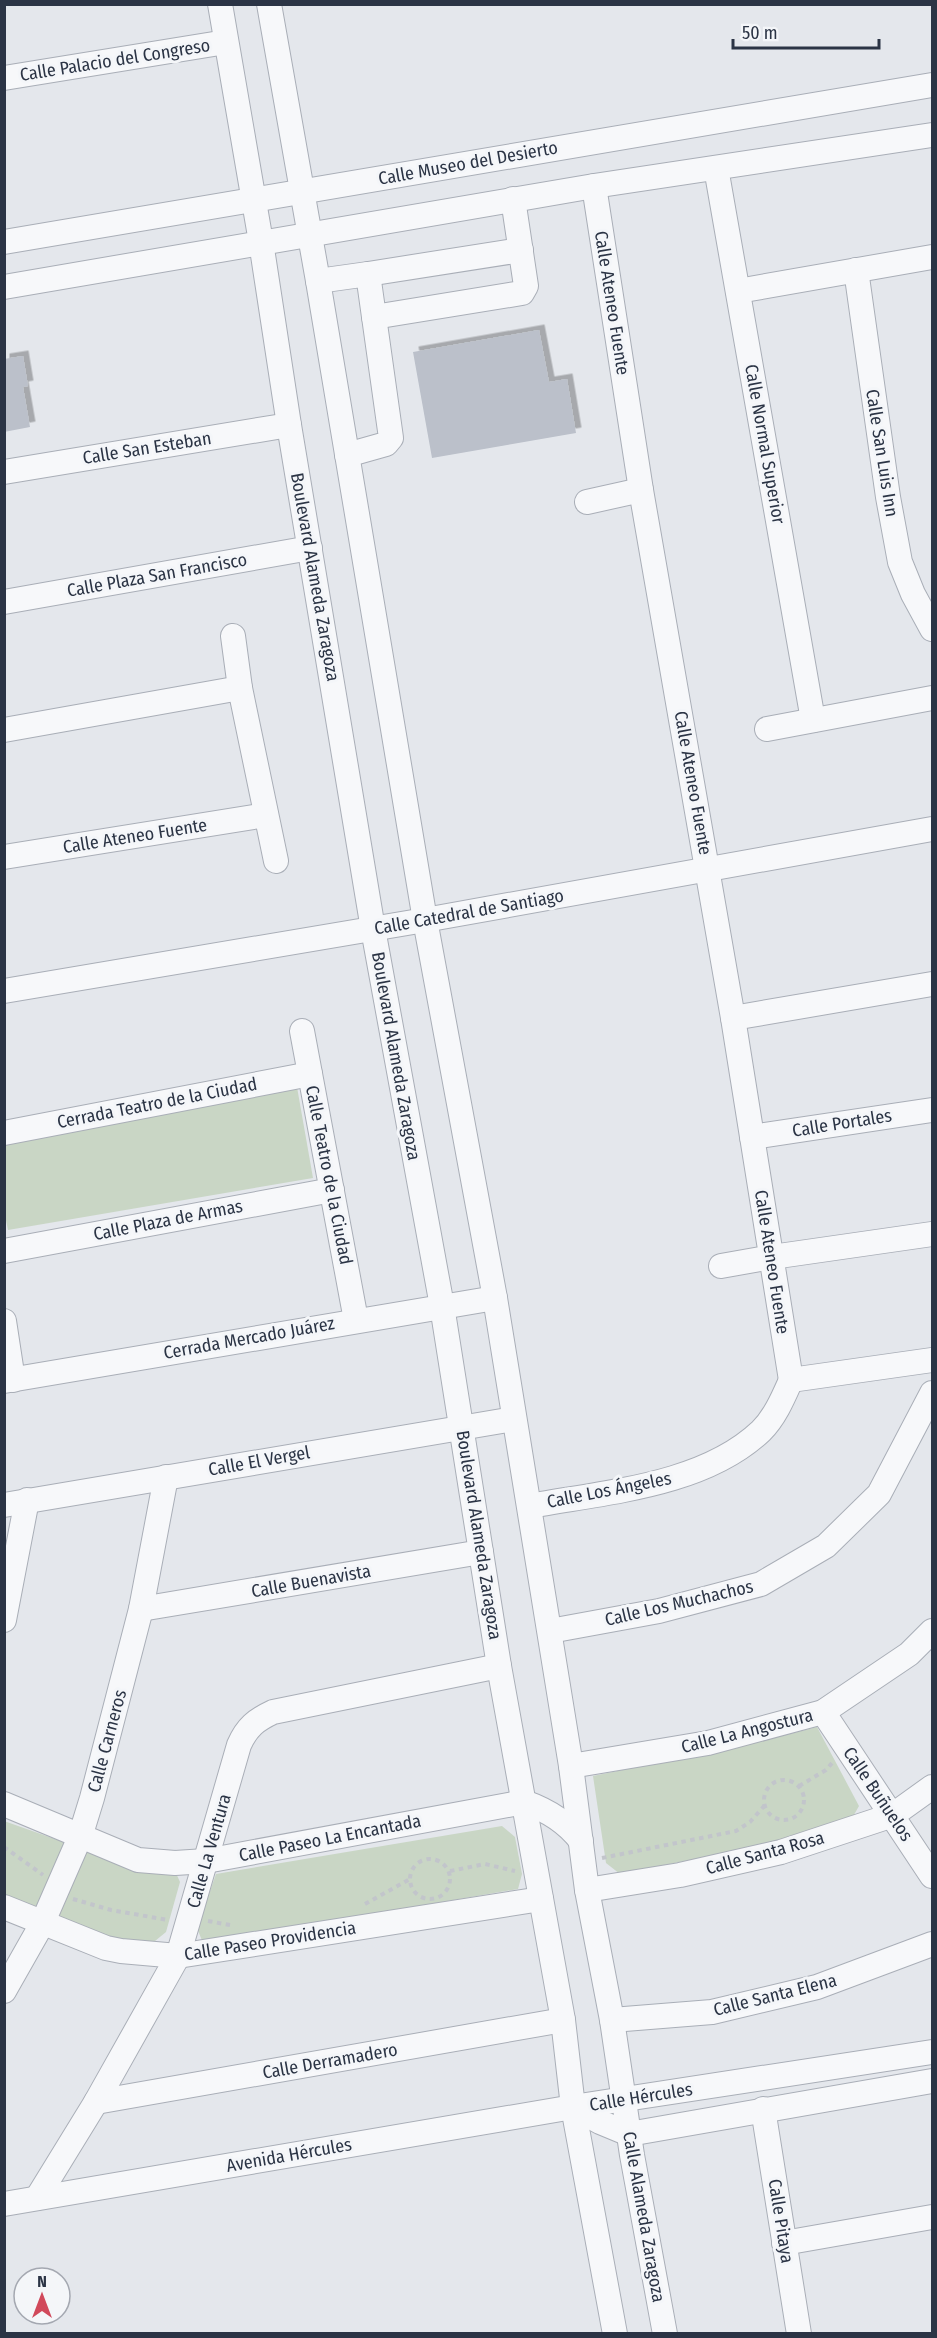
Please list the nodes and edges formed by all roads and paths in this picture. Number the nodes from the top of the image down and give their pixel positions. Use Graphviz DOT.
graph roads {
  1 [pos="220,4"];
  2 [pos="269,4"];
  3 [pos="226,42"];
  4 [pos="4,78"];
  5 [pos="933,85"];
  6 [pos="933,135"];
  7 [pos="716,168"];
  8 [pos="594,186"];
  9 [pos="302,191"];
  10 [pos="254,199"];
  11 [pos="513,199"];
  12 [pos="310,233"];
  13 [pos="4,242"];
  14 [pos="261,242"];
  15 [pos="521,250"];
  16 [pos="933,258"];
  17 [pos="856,270"];
  18 [pos="368,274"];
  19 [pos="318,281"];
  20 [pos="4,287"];
  21 [pos="738,291"];
  22 [pos="374,317"];
  23 [pos="289,425"];
  24 [pos="347,454"];
  25 [pos="4,472"];
  26 [pos="640,490"];
  27 [pos="587,502"];
  28 [pos="310,548"];
  29 [pos="4,602"];
  30 [pos="933,629"];
  31 [pos="233,636"];
  32 [pos="240,688"];
  33 [pos="933,698"];
  34 [pos="813,720"];
  35 [pos="767,729"];
  36 [pos="4,730"];
  37 [pos="266,815"];
  38 [pos="933,829"];
  39 [pos="4,856"];
  40 [pos="276,861"];
  41 [pos="708,869"];
  42 [pos="425,920"];
  43 [pos="373,929"];
  44 [pos="933,984"];
  45 [pos="4,991"];
  46 [pos="734,1018"];
  47 [pos="302,1031"];
  48 [pos="310,1074"];
  49 [pos="933,1110"];
  50 [pos="4,1133"];
  51 [pos="753,1137"];
  52 [pos="332,1190"];
  53 [pos="933,1234"];
  54 [pos="4,1251"];
  55 [pos="772,1257"];
  56 [pos="722,1266"];
  57 [pos="495,1298"];
  58 [pos="442,1306"];
  59 [pos="356,1320"];
  60 [pos="4,1322"];
  61 [pos="933,1360"];
  62 [pos="9,1380"];
  63 [pos="791,1380"];
  64 [pos="933,1393"];
  65 [pos="514,1419"];
  66 [pos="462,1427"];
  67 [pos="166,1477"];
  68 [pos="16,1502"];
  69 [pos="530,1506"];
  70 [pos="481,1552"];
  71 [pos="141,1609"];
  72 [pos="4,1620"];
  73 [pos="550,1631"];
  74 [pos="933,1631"];
  75 [pos="499,1666"];
  76 [pos="823,1712"];
  77 [pos="847,1747"];
  78 [pos="571,1766"];
  79 [pos="799,1786"];
  80 [pos="933,1787"];
  81 [pos="524,1802"];
  82 [pos="4,1804"];
  83 [pos="765,1805"];
  84 [pos="892,1815"];
  85 [pos="80,1837"];
  86 [pos="4,1848"];
  87 [pos="582,1851"];
  88 [pos="206,1861"];
  89 [pos="449,1871"];
  90 [pos="933,1876"];
  91 [pos="540,1890"];
  92 [pos="587,1890"];
  93 [pos="56,1891"];
  94 [pos="4,1907"];
  95 [pos="188,1923"];
  96 [pos="42,1924"];
  97 [pos="933,1944"];
  98 [pos="178,1956"];
  99 [pos="4,1991"];
  100 [pos="563,2020"];
  101 [pos="612,2020"];
  102 [pos="933,2052"];
  103 [pos="933,2081"];
  104 [pos="624,2100"];
  105 [pos="96,2102"];
  106 [pos="573,2107"];
  107 [pos="763,2109"];
  108 [pos="629,2134"];
  109 [pos="37,2198"];
  110 [pos="4,2204"];
  111 [pos="933,2217"];
  112 [pos="784,2243"];
  113 [pos="615,2334"];
  114 [pos="665,2334"];
  115 [pos="799,2334"];
  1 -- 3 [label="street, Boulevard Alameda Zaragoza"];
  2 -- 9 [label="street"];
  3 -- 4 [label="street, Calle Palacio del Congreso"];
  3 -- 10 [label="street, Boulevard Alameda Zaragoza"];
  5 -- 9 [label="street, Calle Museo del Desierto"];
  6 -- 7 [label="street"];
  7 -- 8 [label="street"];
  7 -- 21 [label="street, Calle Normal Superior"];
  8 -- 11 [label="street"];
  8 -- 26 [label="street, Calle Ateneo Fuente"];
  9 -- 10 [label="street, Calle Museo del Desierto"];
  9 -- 12 [label="street"];
  10 -- 13 [label="street, Calle Museo del Desierto"];
  10 -- 14 [label="street, Boulevard Alameda Zaragoza"];
  11 -- 12 [label="street"];
  11 -- 15 [label="street"];
  12 -- 14 [label="street"];
  12 -- 19 [label="street"];
  14 -- 20 [label="street"];
  14 -- 23 [label="street, Boulevard Alameda Zaragoza"];
  15 -- 18 [label="street"];
  15 -- 22 [label="street"];
  16 -- 17 [label="street"];
  17 -- 21 [label="street"];
  17 -- 30 [label="street, Calle San Luis Inn"];
  18 -- 19 [label="street"];
  18 -- 22 [label="street"];
  19 -- 24 [label="street"];
  21 -- 34 [label="street, Calle Normal Superior"];
  22 -- 24 [label="street"];
  23 -- 25 [label="street, Calle San Esteban"];
  23 -- 28 [label="street, Boulevard Alameda Zaragoza"];
  24 -- 42 [label="street"];
  26 -- 27 [label="street"];
  26 -- 41 [label="street, Calle Ateneo Fuente"];
  28 -- 29 [label="street, Calle Plaza San Francisco"];
  28 -- 43 [label="street, Boulevard Alameda Zaragoza"];
  31 -- 32 [label="street"];
  32 -- 36 [label="street"];
  32 -- 37 [label="street"];
  33 -- 34 [label="street"];
  34 -- 35 [label="street"];
  37 -- 39 [label="street, Calle Ateneo Fuente"];
  37 -- 40 [label="street"];
  38 -- 41 [label="street, Calle Catedral de Santiago"];
  41 -- 42 [label="street, Calle Catedral de Santiago"];
  41 -- 46 [label="street, Calle Ateneo Fuente"];
  42 -- 43 [label="street, Calle Catedral de Santiago"];
  42 -- 57 [label="street"];
  43 -- 45 [label="street, Calle Catedral de Santiago"];
  43 -- 58 [label="street, Boulevard Alameda Zaragoza"];
  44 -- 46 [label="street"];
  46 -- 51 [label="street, Calle Ateneo Fuente"];
  47 -- 48 [label="street, Calle Teatro de la Ciudad"];
  48 -- 50 [label="street, Cerrada Teatro de la Ciudad"];
  48 -- 52 [label="street, Calle Teatro de la Ciudad"];
  49 -- 51 [label="street, Calle Portales"];
  51 -- 55 [label="street, Calle Ateneo Fuente"];
  52 -- 54 [label="street, Calle Plaza de Armas"];
  52 -- 59 [label="street, Calle Teatro de la Ciudad"];
  53 -- 55 [label="street"];
  55 -- 56 [label="street"];
  55 -- 63 [label="street, Calle Ateneo Fuente"];
  57 -- 58 [label="street, Cerrada Mercado Juárez"];
  57 -- 65 [label="street"];
  58 -- 59 [label="street, Cerrada Mercado Juárez"];
  58 -- 66 [label="street, Boulevard Alameda Zaragoza"];
  59 -- 62 [label="street, Cerrada Mercado Juárez"];
  60 -- 62 [label="street"];
  61 -- 63 [label="street"];
  63 -- 69 [label="street, Calle Los Ángeles"];
  64 -- 73 [label="street, Calle Los Muchachos"];
  65 -- 66 [label="street, Calle El Vergel"];
  65 -- 69 [label="street"];
  66 -- 67 [label="street, Calle El Vergel"];
  66 -- 70 [label="street, Boulevard Alameda Zaragoza"];
  67 -- 68 [label="street, Calle El Vergel"];
  67 -- 71 [label="street, Calle Carneros"];
  68 -- 72 [label="street"];
  69 -- 73 [label="street"];
  70 -- 71 [label="street, Calle Buenavista"];
  70 -- 75 [label="street, Boulevard Alameda Zaragoza"];
  71 -- 85 [label="street, Calle Carneros"];
  73 -- 78 [label="street"];
  74 -- 76 [label="street, Calle La Angostura"];
  75 -- 81 [label="street, Boulevard Alameda Zaragoza"];
  75 -- 88 [label="street, Calle La Ventura"];
  76 -- 77 [label="street, Calle Buñuelos"];
  76 -- 78 [label="street, Calle La Angostura"];
  77 -- 79 [label="path"];
  77 -- 84 [label="street, Calle Buñuelos"];
  78 -- 87 [label="street"];
  79 -- 83 [label="path"];
  79 -- 83 [label="path"];
  80 -- 84 [label="street, Calle Santa Rosa"];
  81 -- 87 [label="street"];
  81 -- 88 [label="street, Calle Paseo La Encantada"];
  81 -- 91 [label="street, Boulevard Alameda Zaragoza"];
  82 -- 85 [label="street, Calle Paseo La Encantada"];
  83 -- 87 [label="path"];
  84 -- 90 [label="street, Calle Buñuelos"];
  84 -- 92 [label="street, Calle Santa Rosa"];
  85 -- 88 [label="street, Calle Paseo La Encantada"];
  85 -- 93 [label="street, Calle Carneros"];
  86 -- 93 [label="path"];
  87 -- 92 [label="street"];
  88 -- 95 [label="street, Calle La Ventura"];
  89 -- 89 [label="path"];
  89 -- 91 [label="path"];
  91 -- 98 [label="street, Calle Paseo Providencia"];
  91 -- 100 [label="street, Boulevard Alameda Zaragoza"];
  92 -- 101 [label="street"];
  93 -- 95 [label="path"];
  93 -- 96 [label="street, Calle Carneros"];
  94 -- 96 [label="street, Calle Paseo Providencia"];
  95 -- 98 [label="street, Calle La Ventura"];
  96 -- 98 [label="street, Calle Paseo Providencia"];
  96 -- 99 [label="street, Calle Carneros"];
  97 -- 101 [label="street, Calle Santa Elena"];
  98 -- 105 [label="street, Calle La Ventura"];
  100 -- 105 [label="street, Calle Derramadero"];
  100 -- 106 [label="street, Boulevard Alameda Zaragoza"];
  101 -- 104 [label="street"];
  102 -- 104 [label="street, Calle Hércules"];
  103 -- 107 [label="street, Calle Hércules"];
  104 -- 106 [label="street, Calle Hércules"];
  104 -- 108 [label="street, Calle Alameda Zaragoza"];
  105 -- 109 [label="street, Calle La Ventura"];
  106 -- 108 [label="street, Calle Hércules"];
  106 -- 109 [label="street, Avenida Hércules"];
  106 -- 113 [label="street"];
  107 -- 108 [label="street, Calle Hércules"];
  107 -- 112 [label="street, Calle Pitaya"];
  108 -- 114 [label="street, Calle Alameda Zaragoza"];
  109 -- 110 [label="street, Avenida Hércules"];
  111 -- 112 [label="street"];
  112 -- 115 [label="street, Calle Pitaya"];
}
